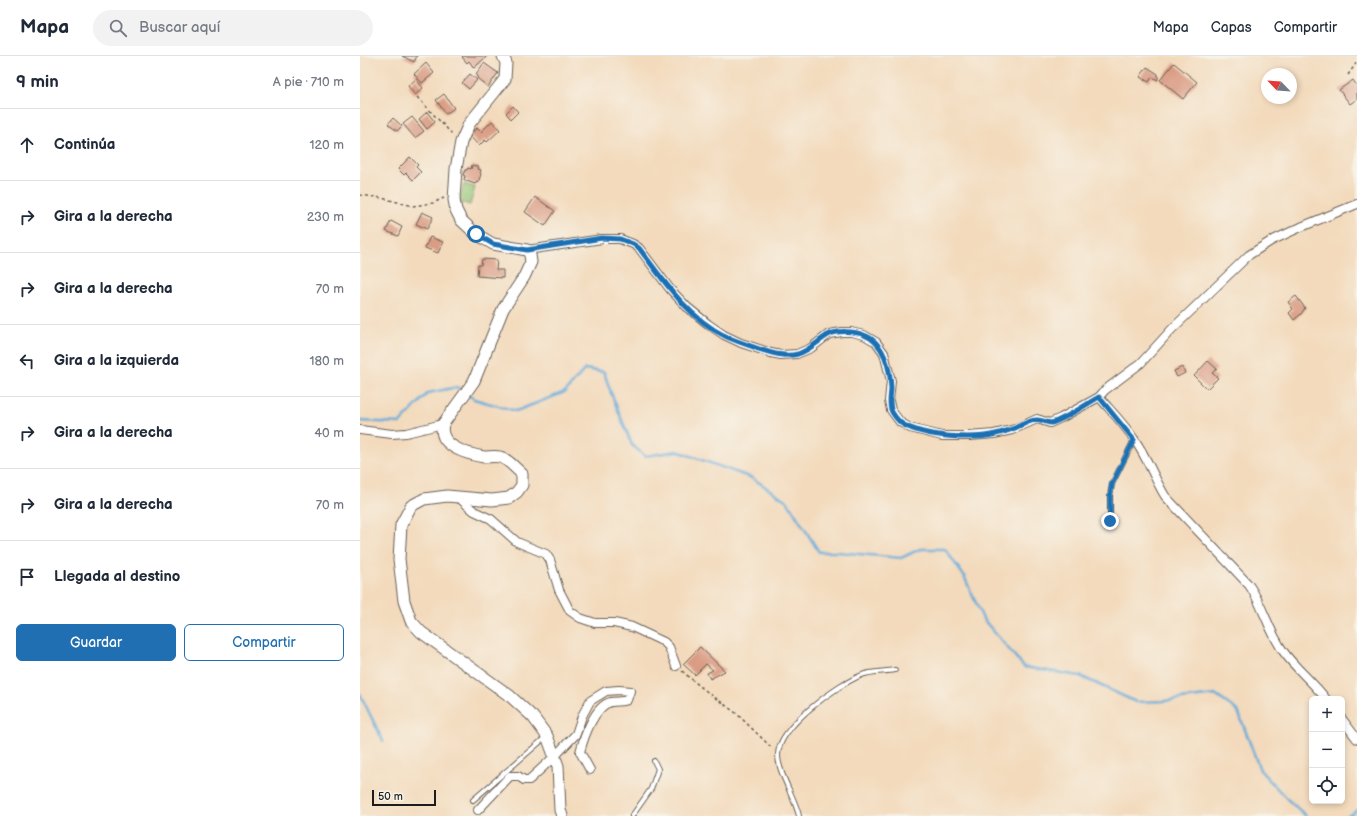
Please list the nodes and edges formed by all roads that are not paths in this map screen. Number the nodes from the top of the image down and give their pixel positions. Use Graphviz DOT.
graph roads {
  1 [pos="503,56"];
  2 [pos="1357,204"];
  3 [pos="527,250"];
  4 [pos="1099,397"];
  5 [pos="444,424"];
  6 [pos="360,430"];
  7 [pos="1134,440"];
  8 [pos="458,497"];
  9 [pos="1110,521"];
  10 [pos="676,666"];
  11 [pos="895,670"];
  12 [pos="1323,696"];
  13 [pos="1345,723"];
  14 [pos="547,736"];
  15 [pos="1357,739"];
  16 [pos="555,756"];
  17 [pos="654,761"];
  18 [pos="590,770"];
  19 [pos="473,800"];
  20 [pos="478,810"];
  21 [pos="562,816"];
  22 [pos="632,816"];
  23 [pos="799,816"];
  1 -- 3 [label="street"];
  2 -- 4 [label="street"];
  3 -- 4 [label="street"];
  3 -- 5 [label="street"];
  4 -- 7 [label="street"];
  5 -- 6 [label="street"];
  5 -- 8 [label="street"];
  7 -- 9 [label="lane"];
  7 -- 12 [label="street"];
  8 -- 10 [label="street"];
  8 -- 14 [label="street"];
  11 -- 23 [label="lane"];
  13 -- 15 [label="street"];
  14 -- 16 [label="street"];
  14 -- 19 [label="lane"];
  16 -- 18 [label="street"];
  16 -- 20 [label="street"];
  16 -- 21 [label="street"];
  17 -- 22 [label="lane"];
}
